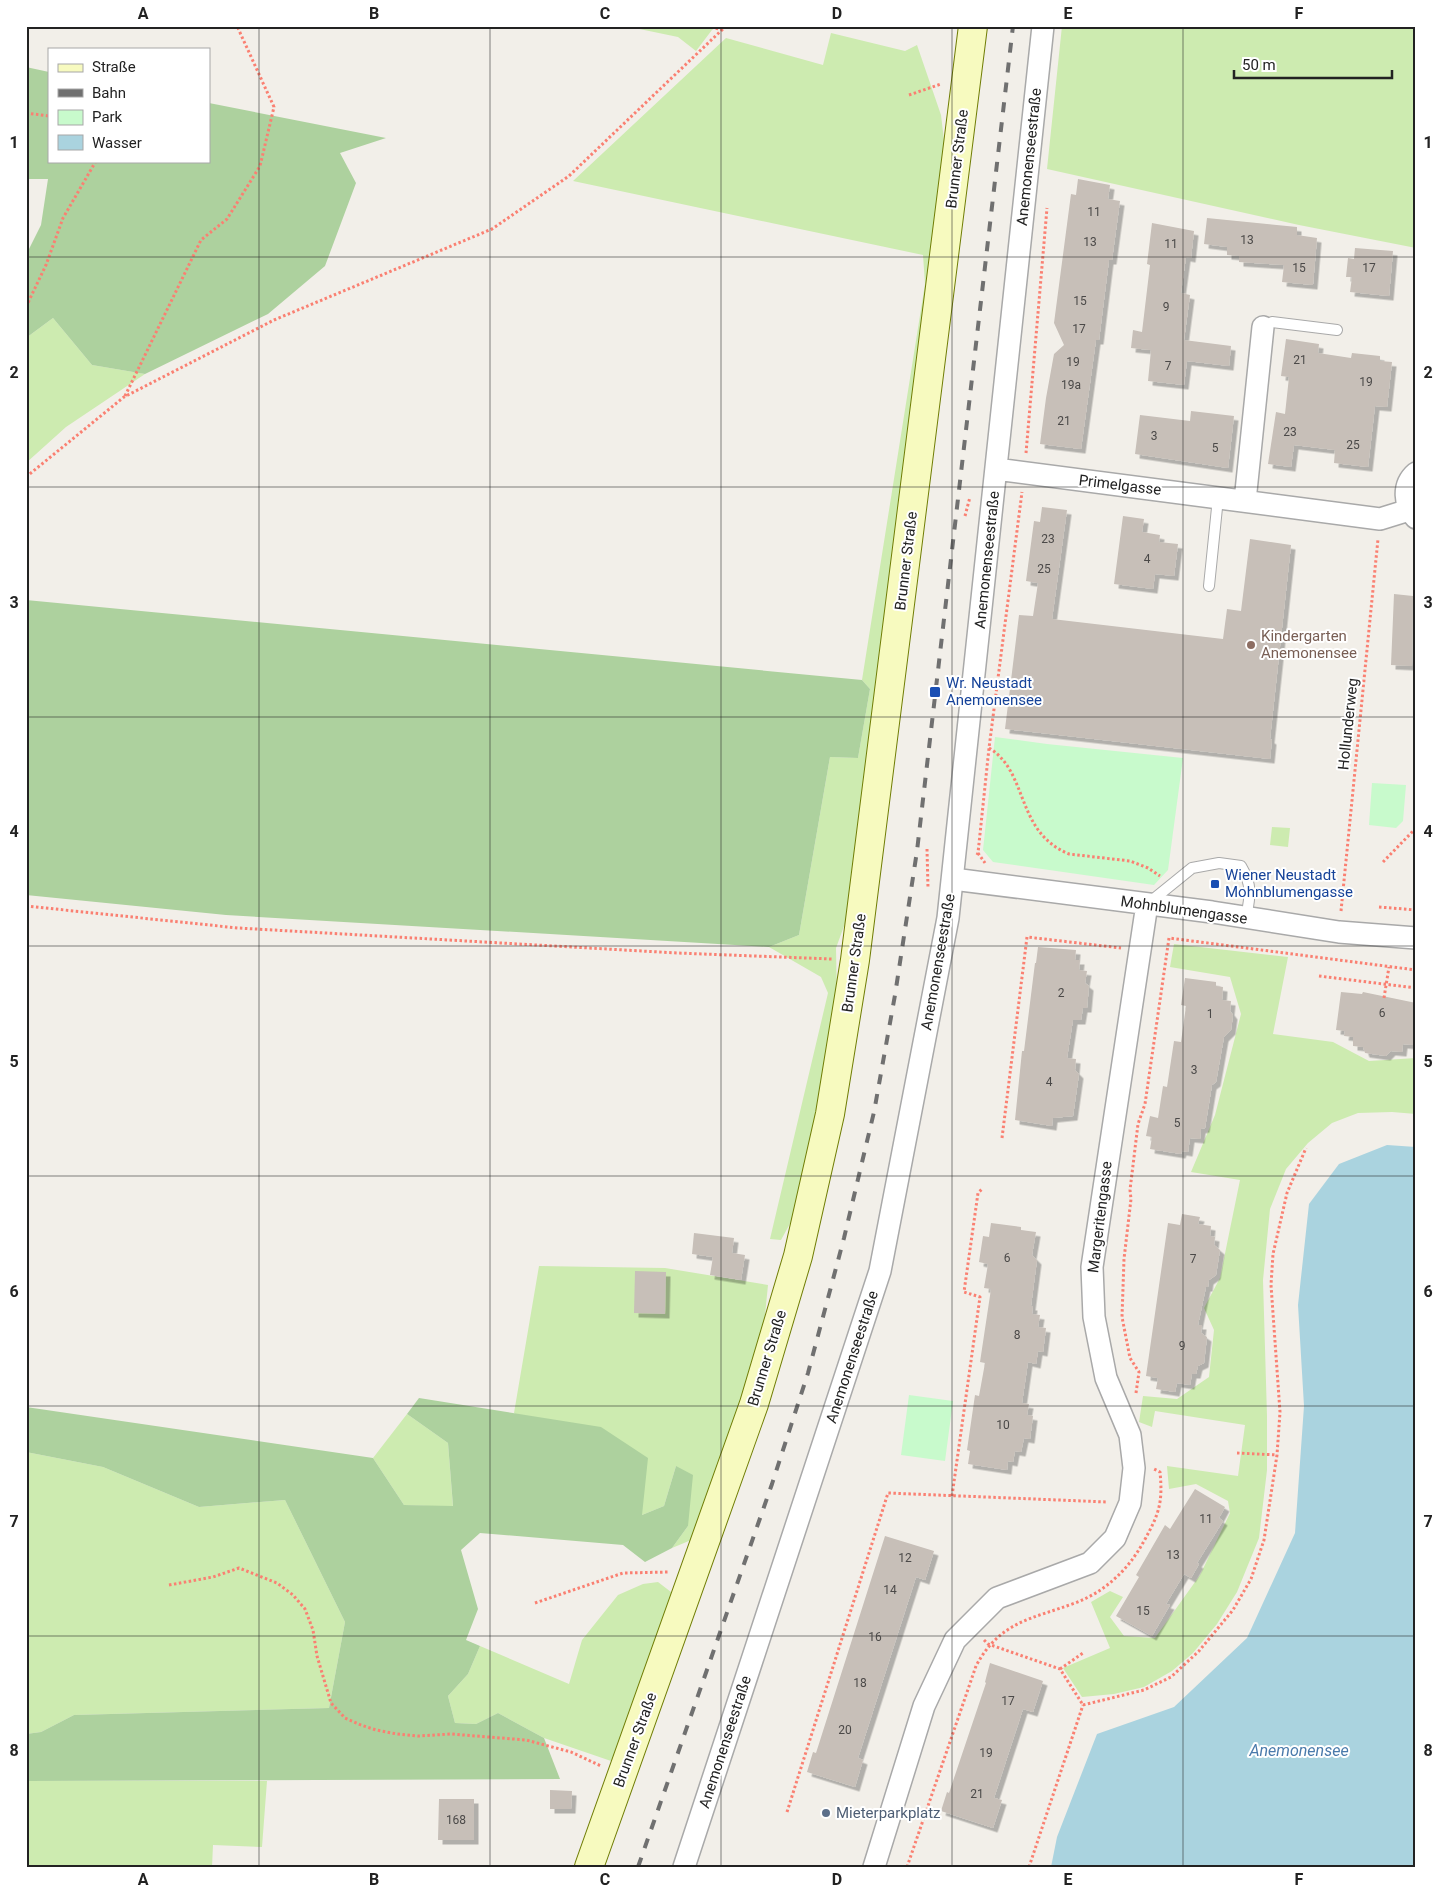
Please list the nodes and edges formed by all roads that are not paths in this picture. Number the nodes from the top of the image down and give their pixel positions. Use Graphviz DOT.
graph roads {
  1 [pos="974,26"];
  2 [pos="1042,26"];
  3 [pos="1263,327"];
  4 [pos="1338,330"];
  5 [pos="996,469"];
  6 [pos="1416,473"];
  7 [pos="1218,498"];
  8 [pos="1245,501"];
  9 [pos="1412,514"];
  10 [pos="1209,586"];
  11 [pos="953,879"];
  12 [pos="1147,904"];
  13 [pos="1246,918"];
  14 [pos="1416,938"];
  15 [pos="590,1867"];
  16 [pos="684,1867"];
  17 [pos="874,1867"];
  1 -- 15 [label="main road, Brunner Straße"];
  2 -- 5 [label="street, Anemonenseestraße"];
  3 -- 4 [label="lane"];
  3 -- 8 [label="street"];
  5 -- 7 [label="street, Primelgasse"];
  5 -- 11 [label="street, Anemonenseestraße"];
  6 -- 9 [label="street, Primelgasse"];
  7 -- 8 [label="street, Primelgasse"];
  7 -- 10 [label="lane"];
  8 -- 9 [label="street, Primelgasse"];
  11 -- 12 [label="street, Mohnblumengasse"];
  11 -- 16 [label="street, Anemonenseestraße"];
  12 -- 13 [label="street, Mohnblumengasse"];
  12 -- 13 [label="lane"];
  12 -- 17 [label="street, Margeritengasse"];
  13 -- 14 [label="street, Mohnblumengasse"];
}
